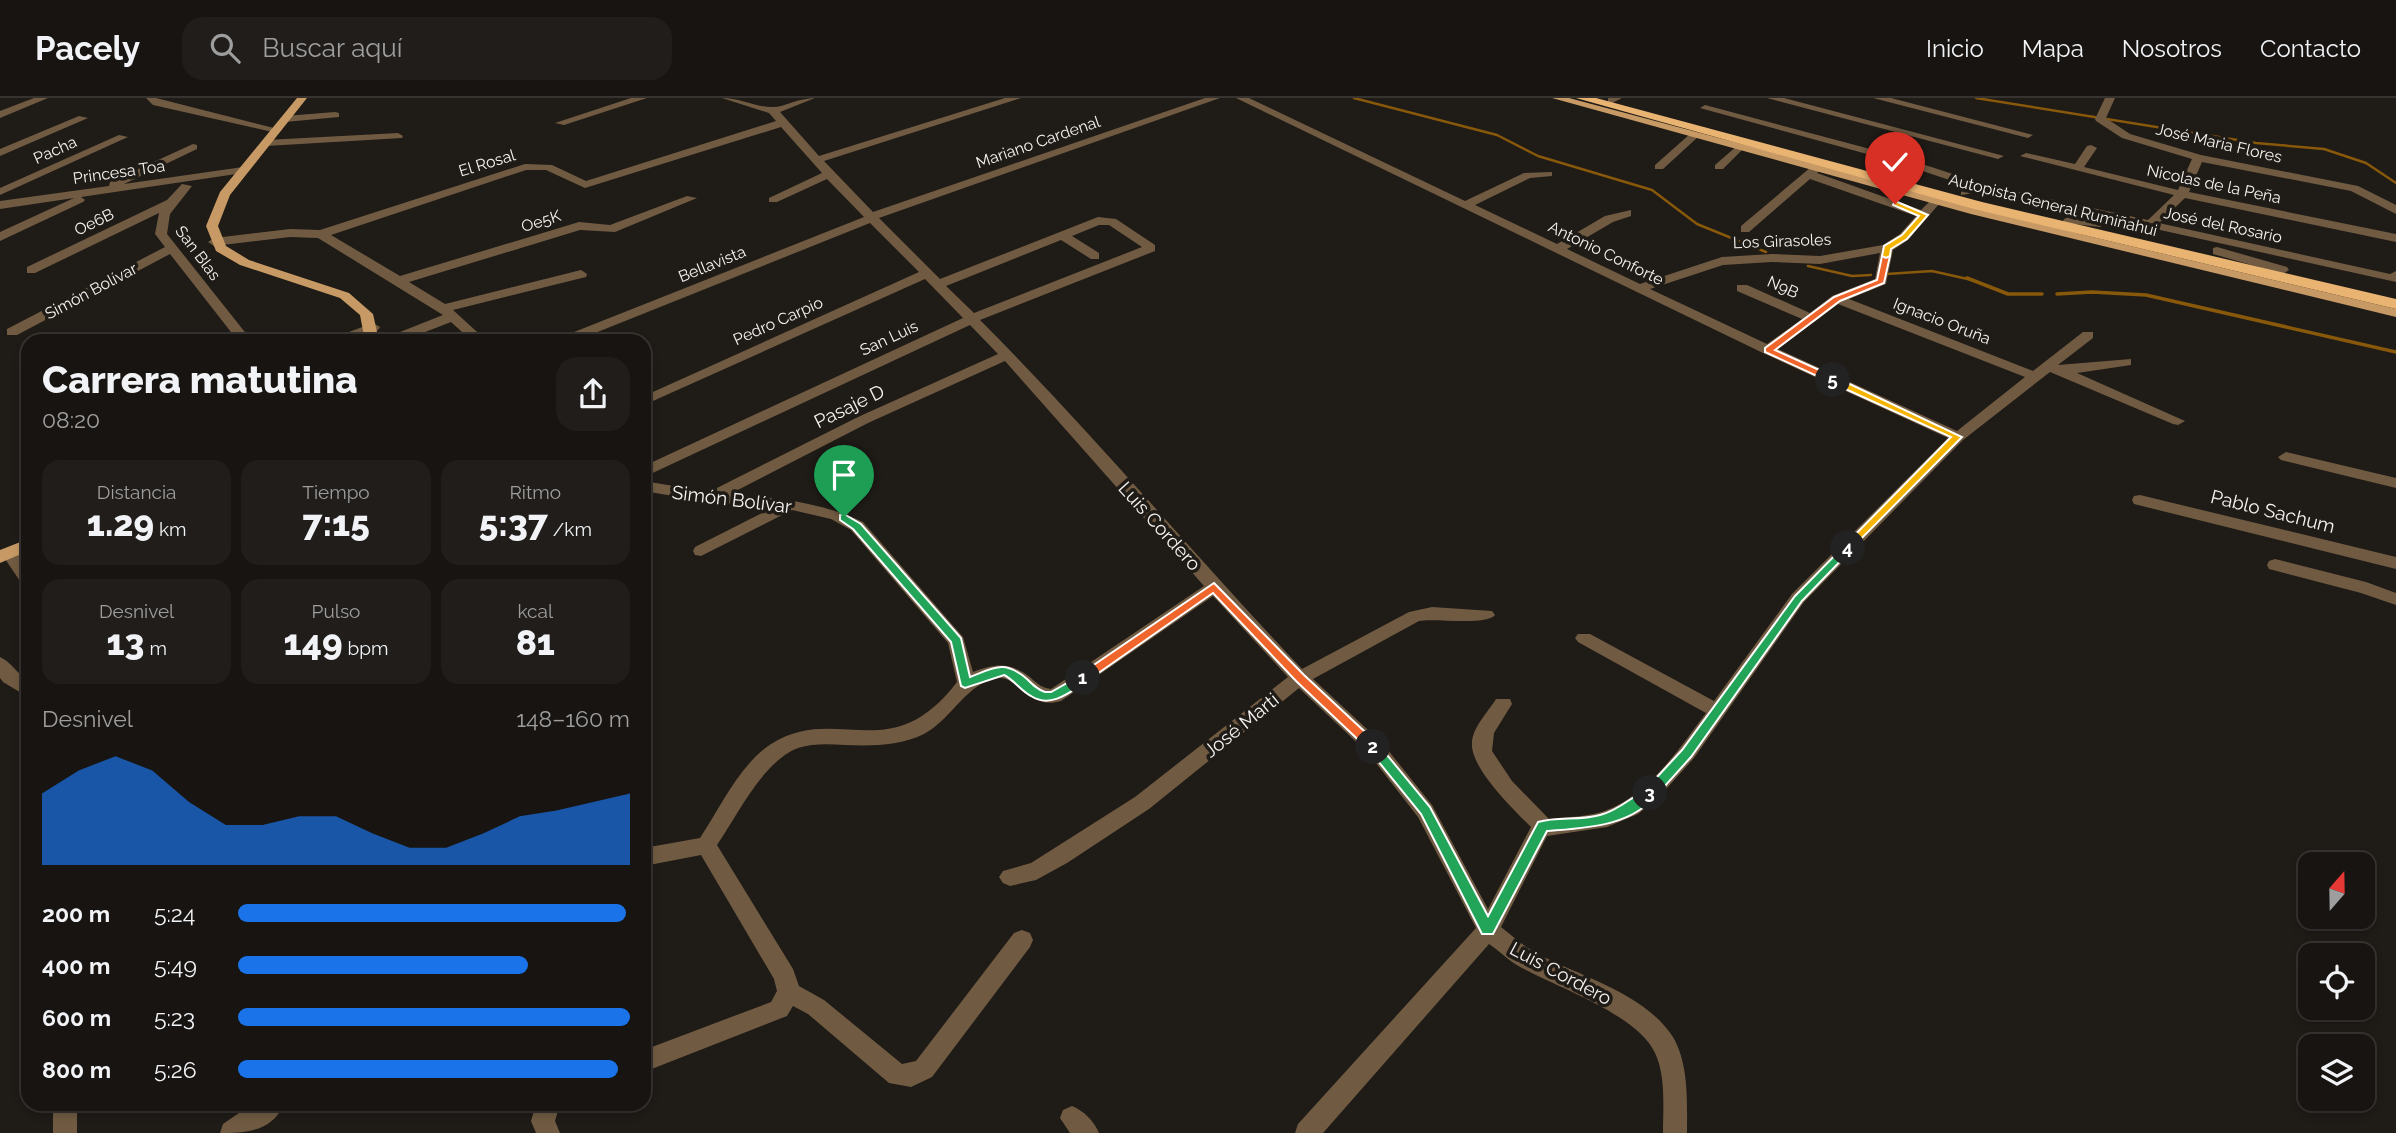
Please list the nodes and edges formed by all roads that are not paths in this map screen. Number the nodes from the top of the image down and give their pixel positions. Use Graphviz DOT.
graph roads {
  1 [pos="43,98"];
  2 [pos="151,98"];
  3 [pos="302,98"];
  4 [pos="642,98"];
  5 [pos="727,98"];
  6 [pos="810,98"];
  7 [pos="1016,98"];
  8 [pos="1215,98"];
  9 [pos="1241,98"];
  10 [pos="1557,98"];
  11 [pos="1582,98"];
  12 [pos="1772,98"];
  13 [pos="1878,98"];
  14 [pos="2110,98"];
  15 [pos="1612,99"];
  16 [pos="1705,108"];
  17 [pos="773,111"];
  18 [pos="335,115"];
  19 [pos="0,116"];
  20 [pos="83,118"];
  21 [pos="285,119"];
  22 [pos="560,122"];
  23 [pos="782,123"];
  24 [pos="278,130"];
  25 [pos="2028,135"];
  26 [pos="398,136"];
  27 [pos="1694,136"];
  28 [pos="1920,136"];
  29 [pos="123,137"];
  30 [pos="1832,142"];
  31 [pos="266,143"];
  32 [pos="193,147"];
  33 [pos="1738,148"];
  34 [pos="2091,148"];
  35 [pos="0,153"];
  36 [pos="1998,156"];
  37 [pos="2026,156"];
  38 [pos="2198,158"];
  39 [pos="817,160"];
  40 [pos="1814,166"];
  41 [pos="1659,167"];
  42 [pos="1719,167"];
  43 [pos="2077,168"];
  44 [pos="240,174"];
  45 [pos="829,174"];
  46 [pos="1548,174"];
  47 [pos="186,186"];
  48 [pos="1982,187"];
  49 [pos="98,191"];
  50 [pos="0,192"];
  51 [pos="1965,193"];
  52 [pos="2182,194"];
  53 [pos="691,198"];
  54 [pos="773,200"];
  55 [pos="1935,202"];
  56 [pos="72,203"];
  57 [pos="170,203"];
  58 [pos="0,205"];
  59 [pos="1466,205"];
  60 [pos="2396,210"];
  61 [pos="0,212"];
  62 [pos="1627,213"];
  63 [pos="1924,215"];
  64 [pos="872,218"];
  65 [pos="2069,220"];
  66 [pos="2150,225"];
  67 [pos="1745,229"];
  68 [pos="321,234"];
  69 [pos="1062,235"];
  70 [pos="0,237"];
  71 [pos="2396,238"];
  72 [pos="214,242"];
  73 [pos="1150,246"];
  74 [pos="1887,248"];
  75 [pos="171,249"];
  76 [pos="1558,249"];
  77 [pos="1095,256"];
  78 [pos="31,270"];
  79 [pos="2283,270"];
  80 [pos="580,274"];
  81 [pos="933,279"];
  82 [pos="398,281"];
  83 [pos="2395,283"];
  84 [pos="1640,288"];
  85 [pos="1742,288"];
  86 [pos="1837,299"];
  87 [pos="2396,304"];
  88 [pos="448,312"];
  89 [pos="2396,313"];
  90 [pos="1811,318"];
  91 [pos="971,319"];
  92 [pos="12,332"];
  93 [pos="239,334"];
  94 [pos="373,334"];
  95 [pos="404,334"];
  96 [pos="472,334"];
  97 [pos="582,334"];
  98 [pos="2088,335"];
  99 [pos="1769,350"];
  100 [pos="1007,355"];
  101 [pos="2126,362"];
  102 [pos="2046,370"];
  103 [pos="651,398"];
  104 [pos="2178,421"];
  105 [pos="1958,437"];
  106 [pos="2286,457"];
  107 [pos="651,469"];
  108 [pos="2396,483"];
  109 [pos="651,487"];
  110 [pos="711,497"];
  111 [pos="2140,499"];
  112 [pos="789,506"];
  113 [pos="21,547"];
  114 [pos="701,551"];
  115 [pos="4,555"];
  116 [pos="2396,563"];
  117 [pos="2275,565"];
  118 [pos="21,573"];
  119 [pos="1214,587"];
  120 [pos="2396,599"];
  121 [pos="1486,615"];
  122 [pos="1584,638"];
  123 [pos="0,664"];
  124 [pos="1300,678"];
  125 [pos="965,683"];
  126 [pos="21,685"];
  127 [pos="1503,704"];
  128 [pos="1718,711"];
  129 [pos="1542,826"];
  130 [pos="706,845"];
  131 [pos="651,856"];
  132 [pos="1010,877"];
  133 [pos="1488,930"];
  134 [pos="1023,940"];
  135 [pos="789,992"];
  136 [pos="651,1058"];
  137 [pos="65,1111"];
  138 [pos="262,1111"];
  139 [pos="546,1111"];
  140 [pos="65,1133"];
  141 [pos="232,1133"];
  142 [pos="548,1133"];
  143 [pos="1307,1133"];
  144 [pos="1675,1133"];
  1 -- 19 [label="street"];
  2 -- 24 [label="street"];
  3 -- 21 [label="main road"];
  4 -- 22 [label="street"];
  5 -- 17 [label="street"];
  6 -- 17 [label="street"];
  7 -- 39 [label="street"];
  8 -- 64 [label="street, Mariano Cardenal"];
  9 -- 59 [label="street, Antonio Conforte"];
  10 -- 27 [label="main road"];
  11 -- 87 [label="highway, Autopista General Rumiñahui"];
  12 -- 28 [label="street"];
  13 -- 28 [label="street"];
  14 -- 38 [label="street, José Maria Flores"];
  15 -- 40 [label="highway, Autopista General Rumiñahui"];
  16 -- 30 [label="street"];
  17 -- 23 [label="street, Luis Cordero"];
  18 -- 21 [label="street"];
  20 -- 35 [label="street"];
  21 -- 24 [label="main road"];
  23 -- 39 [label="street, Luis Cordero"];
  23 -- 68 [label="street, El Rosal"];
  24 -- 31 [label="main road"];
  25 -- 28 [label="street"];
  26 -- 31 [label="street"];
  27 -- 33 [label="main road"];
  27 -- 41 [label="street"];
  28 -- 30 [label="street"];
  28 -- 36 [label="street"];
  28 -- 48 [label="street, José del Rosario"];
  29 -- 50 [label="street, Pacha"];
  30 -- 40 [label="street"];
  31 -- 44 [label="main road"];
  32 -- 49 [label="street"];
  33 -- 40 [label="main road"];
  33 -- 42 [label="street"];
  34 -- 43 [label="street"];
  37 -- 43 [label="street, Nicolas de la Peña"];
  38 -- 52 [label="street"];
  38 -- 60 [label="street, José Maria Flores"];
  39 -- 45 [label="street, Luis Cordero"];
  40 -- 51 [label="highway, Autopista General Rumiñahui"];
  40 -- 55 [label="main road"];
  40 -- 63 [label="street"];
  40 -- 67 [label="street"];
  43 -- 52 [label="street, Nicolas de la Peña"];
  44 -- 47 [label="street, Princesa Toa"];
  44 -- 49 [label="street, Princesa Toa"];
  44 -- 72 [label="main road"];
  45 -- 54 [label="street"];
  45 -- 64 [label="street, Luis Cordero"];
  46 -- 59 [label="street"];
  47 -- 56 [label="street, Princesa Toa"];
  47 -- 57 [label="street, San Blas"];
  48 -- 51 [label="street"];
  48 -- 66 [label="street, José del Rosario"];
  49 -- 56 [label="street"];
  49 -- 58 [label="street, Princesa Toa"];
  51 -- 65 [label="highway, Autopista General Rumiñahui"];
  52 -- 66 [label="street"];
  52 -- 71 [label="street, Nicolas de la Peña"];
  53 -- 82 [label="street, Oe5K"];
  55 -- 63 [label="street, Los Girasoles"];
  55 -- 89 [label="main road"];
  56 -- 61 [label="street, Princesa Toa"];
  56 -- 70 [label="street"];
  57 -- 75 [label="street, San Blas"];
  57 -- 78 [label="street, Oe6B"];
  59 -- 76 [label="street, Antonio Conforte"];
  62 -- 76 [label="street"];
  63 -- 74 [label="street, Los Girasoles"];
  64 -- 81 [label="street, Luis Cordero"];
  64 -- 97 [label="street, Bellavista"];
  65 -- 66 [label="street"];
  65 -- 79 [label="highway, Autopista General Rumiñahui"];
  66 -- 79 [label="street"];
  66 -- 83 [label="street, José del Rosario"];
  68 -- 72 [label="street"];
  68 -- 82 [label="street"];
  69 -- 73 [label="street, Pedro Carpio"];
  69 -- 77 [label="street"];
  69 -- 81 [label="street, Pedro Carpio"];
  72 -- 94 [label="main road"];
  73 -- 91 [label="street, San Luis"];
  74 -- 84 [label="street, Los Girasoles"];
  74 -- 86 [label="street"];
  75 -- 92 [label="street, Simón Bolívar"];
  75 -- 93 [label="street, San Blas"];
  76 -- 84 [label="street, Antonio Conforte"];
  79 -- 83 [label="highway, Autopista General Rumiñahui"];
  80 -- 88 [label="street"];
  81 -- 91 [label="street, Luis Cordero"];
  81 -- 103 [label="street, Pedro Carpio"];
  82 -- 88 [label="street"];
  84 -- 99 [label="street, Antonio Conforte"];
  85 -- 90 [label="street, N9B"];
  86 -- 90 [label="street"];
  86 -- 102 [label="street, Ignacio Oruña"];
  88 -- 95 [label="street"];
  88 -- 96 [label="street"];
  90 -- 99 [label="street"];
  91 -- 100 [label="street, Luis Cordero"];
  91 -- 107 [label="street, San Luis"];
  98 -- 102 [label="street"];
  99 -- 105 [label="street, Antonio Conforte"];
  100 -- 110 [label="street, Pasaje D"];
  100 -- 119 [label="street, Luis Cordero"];
  101 -- 102 [label="street"];
  102 -- 104 [label="street, Ignacio Oruña"];
  102 -- 105 [label="street"];
  105 -- 128 [label="street"];
  106 -- 108 [label="street"];
  109 -- 110 [label="street, Simón Bolívar"];
  110 -- 112 [label="street, Simón Bolívar"];
  111 -- 116 [label="street, Pablo Sachum"];
  112 -- 114 [label="street"];
  112 -- 125 [label="street, Simón Bolívar"];
  113 -- 115 [label="main road"];
  115 -- 118 [label="street"];
  117 -- 120 [label="street"];
  119 -- 124 [label="street, Luis Cordero"];
  119 -- 125 [label="street"];
  121 -- 124 [label="street, José Marti"];
  122 -- 128 [label="street"];
  123 -- 126 [label="street"];
  124 -- 132 [label="street, José Marti"];
  124 -- 133 [label="street, Luis Cordero"];
  125 -- 130 [label="street"];
  127 -- 129 [label="street"];
  128 -- 129 [label="street"];
  129 -- 133 [label="street"];
  130 -- 131 [label="street"];
  130 -- 135 [label="street"];
  133 -- 143 [label="street"];
  133 -- 144 [label="street, Luis Cordero"];
  134 -- 135 [label="street"];
  135 -- 136 [label="street"];
  137 -- 140 [label="street"];
  138 -- 141 [label="street"];
  139 -- 142 [label="street"];
}
